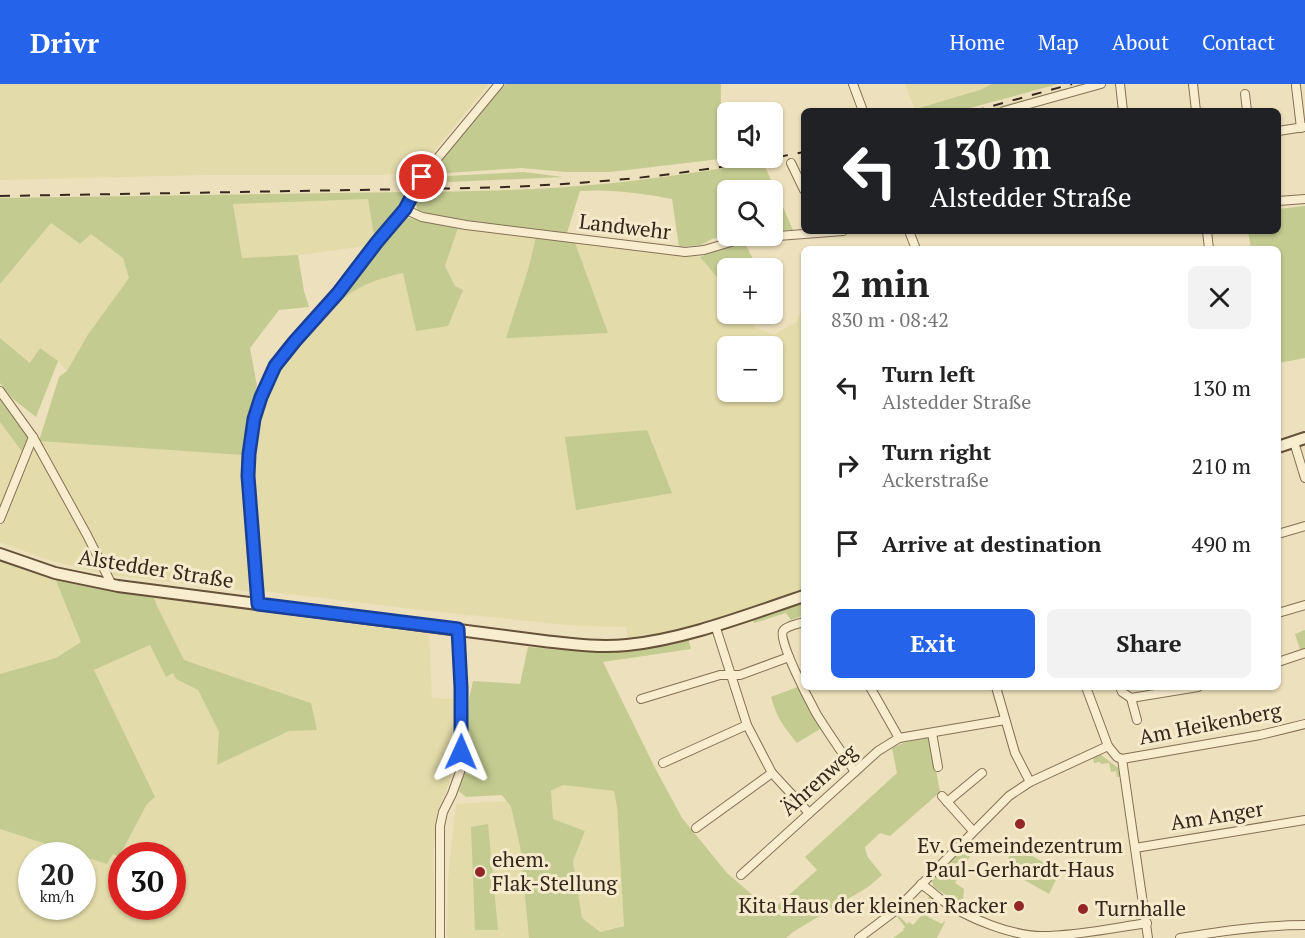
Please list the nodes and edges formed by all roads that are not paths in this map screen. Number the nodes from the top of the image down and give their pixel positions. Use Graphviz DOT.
graph roads {
  1 [pos="499,84"];
  2 [pos="853,84"];
  3 [pos="1101,84"];
  4 [pos="1120,84"];
  5 [pos="1193,84"];
  6 [pos="1296,86"];
  7 [pos="1245,94"];
  8 [pos="862,108"];
  9 [pos="1015,108"];
  10 [pos="1123,108"];
  11 [pos="1196,108"];
  12 [pos="1247,108"];
  13 [pos="1303,127"];
  14 [pos="1281,131"];
  15 [pos="791,164"];
  16 [pos="801,184"];
  17 [pos="1305,199"];
  18 [pos="1281,201"];
  19 [pos="405,209"];
  20 [pos="805,234"];
  21 [pos="0,391"];
  22 [pos="33,437"];
  23 [pos="1299,440"];
  24 [pos="1281,446"];
  25 [pos="1305,477"];
  26 [pos="0,519"];
  27 [pos="1305,526"];
  28 [pos="1281,533"];
  29 [pos="0,554"];
  30 [pos="112,585"];
  31 [pos="801,597"];
  32 [pos="258,604"];
  33 [pos="1305,605"];
  34 [pos="1281,612"];
  35 [pos="801,623"];
  36 [pos="715,625"];
  37 [pos="458,629"];
  38 [pos="1305,653"];
  39 [pos="789,657"];
  40 [pos="1281,661"];
  41 [pos="730,675"];
  42 [pos="801,681"];
  43 [pos="805,690"];
  44 [pos="872,690"];
  45 [pos="997,690"];
  46 [pos="1087,690"];
  47 [pos="1121,690"];
  48 [pos="1180,690"];
  49 [pos="1131,698"];
  50 [pos="641,699"];
  51 [pos="1005,720"];
  52 [pos="1137,720"];
  53 [pos="747,724"];
  54 [pos="1305,724"];
  55 [pos="932,733"];
  56 [pos="899,738"];
  57 [pos="1108,746"];
  58 [pos="1122,759"];
  59 [pos="663,763"];
  60 [pos="938,767"];
  61 [pos="855,772"];
  62 [pos="772,773"];
  63 [pos="982,773"];
  64 [pos="1030,782"];
  65 [pos="809,813"];
  66 [pos="1305,820"];
  67 [pos="696,828"];
  68 [pos="973,831"];
  69 [pos="1135,848"];
  70 [pos="741,875"];
  71 [pos="921,884"];
  72 [pos="1147,923"];
  73 [pos="1305,925"];
  74 [pos="1254,929"];
  75 [pos="1040,937"];
  76 [pos="440,938"];
  77 [pos="859,938"];
  78 [pos="1148,938"];
  79 [pos="1180,938"];
  80 [pos="1256,938"];
  1 -- 19 [label="street"];
  2 -- 8 [label="street"];
  3 -- 9 [label="street"];
  4 -- 10 [label="street"];
  5 -- 11 [label="street"];
  6 -- 13 [label="street"];
  7 -- 12 [label="street"];
  13 -- 14 [label="street"];
  15 -- 16 [label="street"];
  17 -- 18 [label="street"];
  19 -- 20 [label="street, Landwehr"];
  19 -- 32 [label="street"];
  21 -- 22 [label="street"];
  22 -- 26 [label="street"];
  22 -- 30 [label="street"];
  23 -- 24 [label="street"];
  23 -- 25 [label="street"];
  27 -- 28 [label="street"];
  29 -- 30 [label="street, Alstedder Straße"];
  30 -- 32 [label="street, Alstedder Straße"];
  31 -- 36 [label="street, Alstedder Straße"];
  32 -- 37 [label="street, Alstedder Straße"];
  33 -- 34 [label="street"];
  35 -- 39 [label="street"];
  36 -- 37 [label="street, Alstedder Straße"];
  36 -- 41 [label="street"];
  37 -- 76 [label="street"];
  38 -- 40 [label="street"];
  39 -- 41 [label="street"];
  39 -- 42 [label="street"];
  41 -- 50 [label="street"];
  41 -- 53 [label="street"];
  43 -- 61 [label="street"];
  44 -- 56 [label="street"];
  45 -- 51 [label="street"];
  46 -- 57 [label="street"];
  47 -- 49 [label="street"];
  48 -- 49 [label="street"];
  49 -- 52 [label="street"];
  51 -- 55 [label="street, Ährenweg"];
  51 -- 64 [label="street"];
  53 -- 59 [label="street"];
  53 -- 62 [label="street"];
  54 -- 58 [label="street, Am Heikenberg"];
  55 -- 56 [label="street, Ährenweg"];
  55 -- 60 [label="street"];
  56 -- 61 [label="street, Ährenweg"];
  57 -- 58 [label="street"];
  57 -- 64 [label="street"];
  58 -- 69 [label="street"];
  61 -- 65 [label="street, Ährenweg"];
  62 -- 65 [label="street"];
  62 -- 67 [label="street"];
  63 -- 68 [label="street"];
  64 -- 68 [label="street"];
  65 -- 70 [label="street, Ährenweg"];
  66 -- 69 [label="street, Am Anger"];
  68 -- 71 [label="street"];
  69 -- 72 [label="street"];
  71 -- 75 [label="street"];
  71 -- 77 [label="street"];
  72 -- 75 [label="street"];
  72 -- 78 [label="street"];
  73 -- 74 [label="street"];
  74 -- 79 [label="street"];
  74 -- 80 [label="street"];
}
